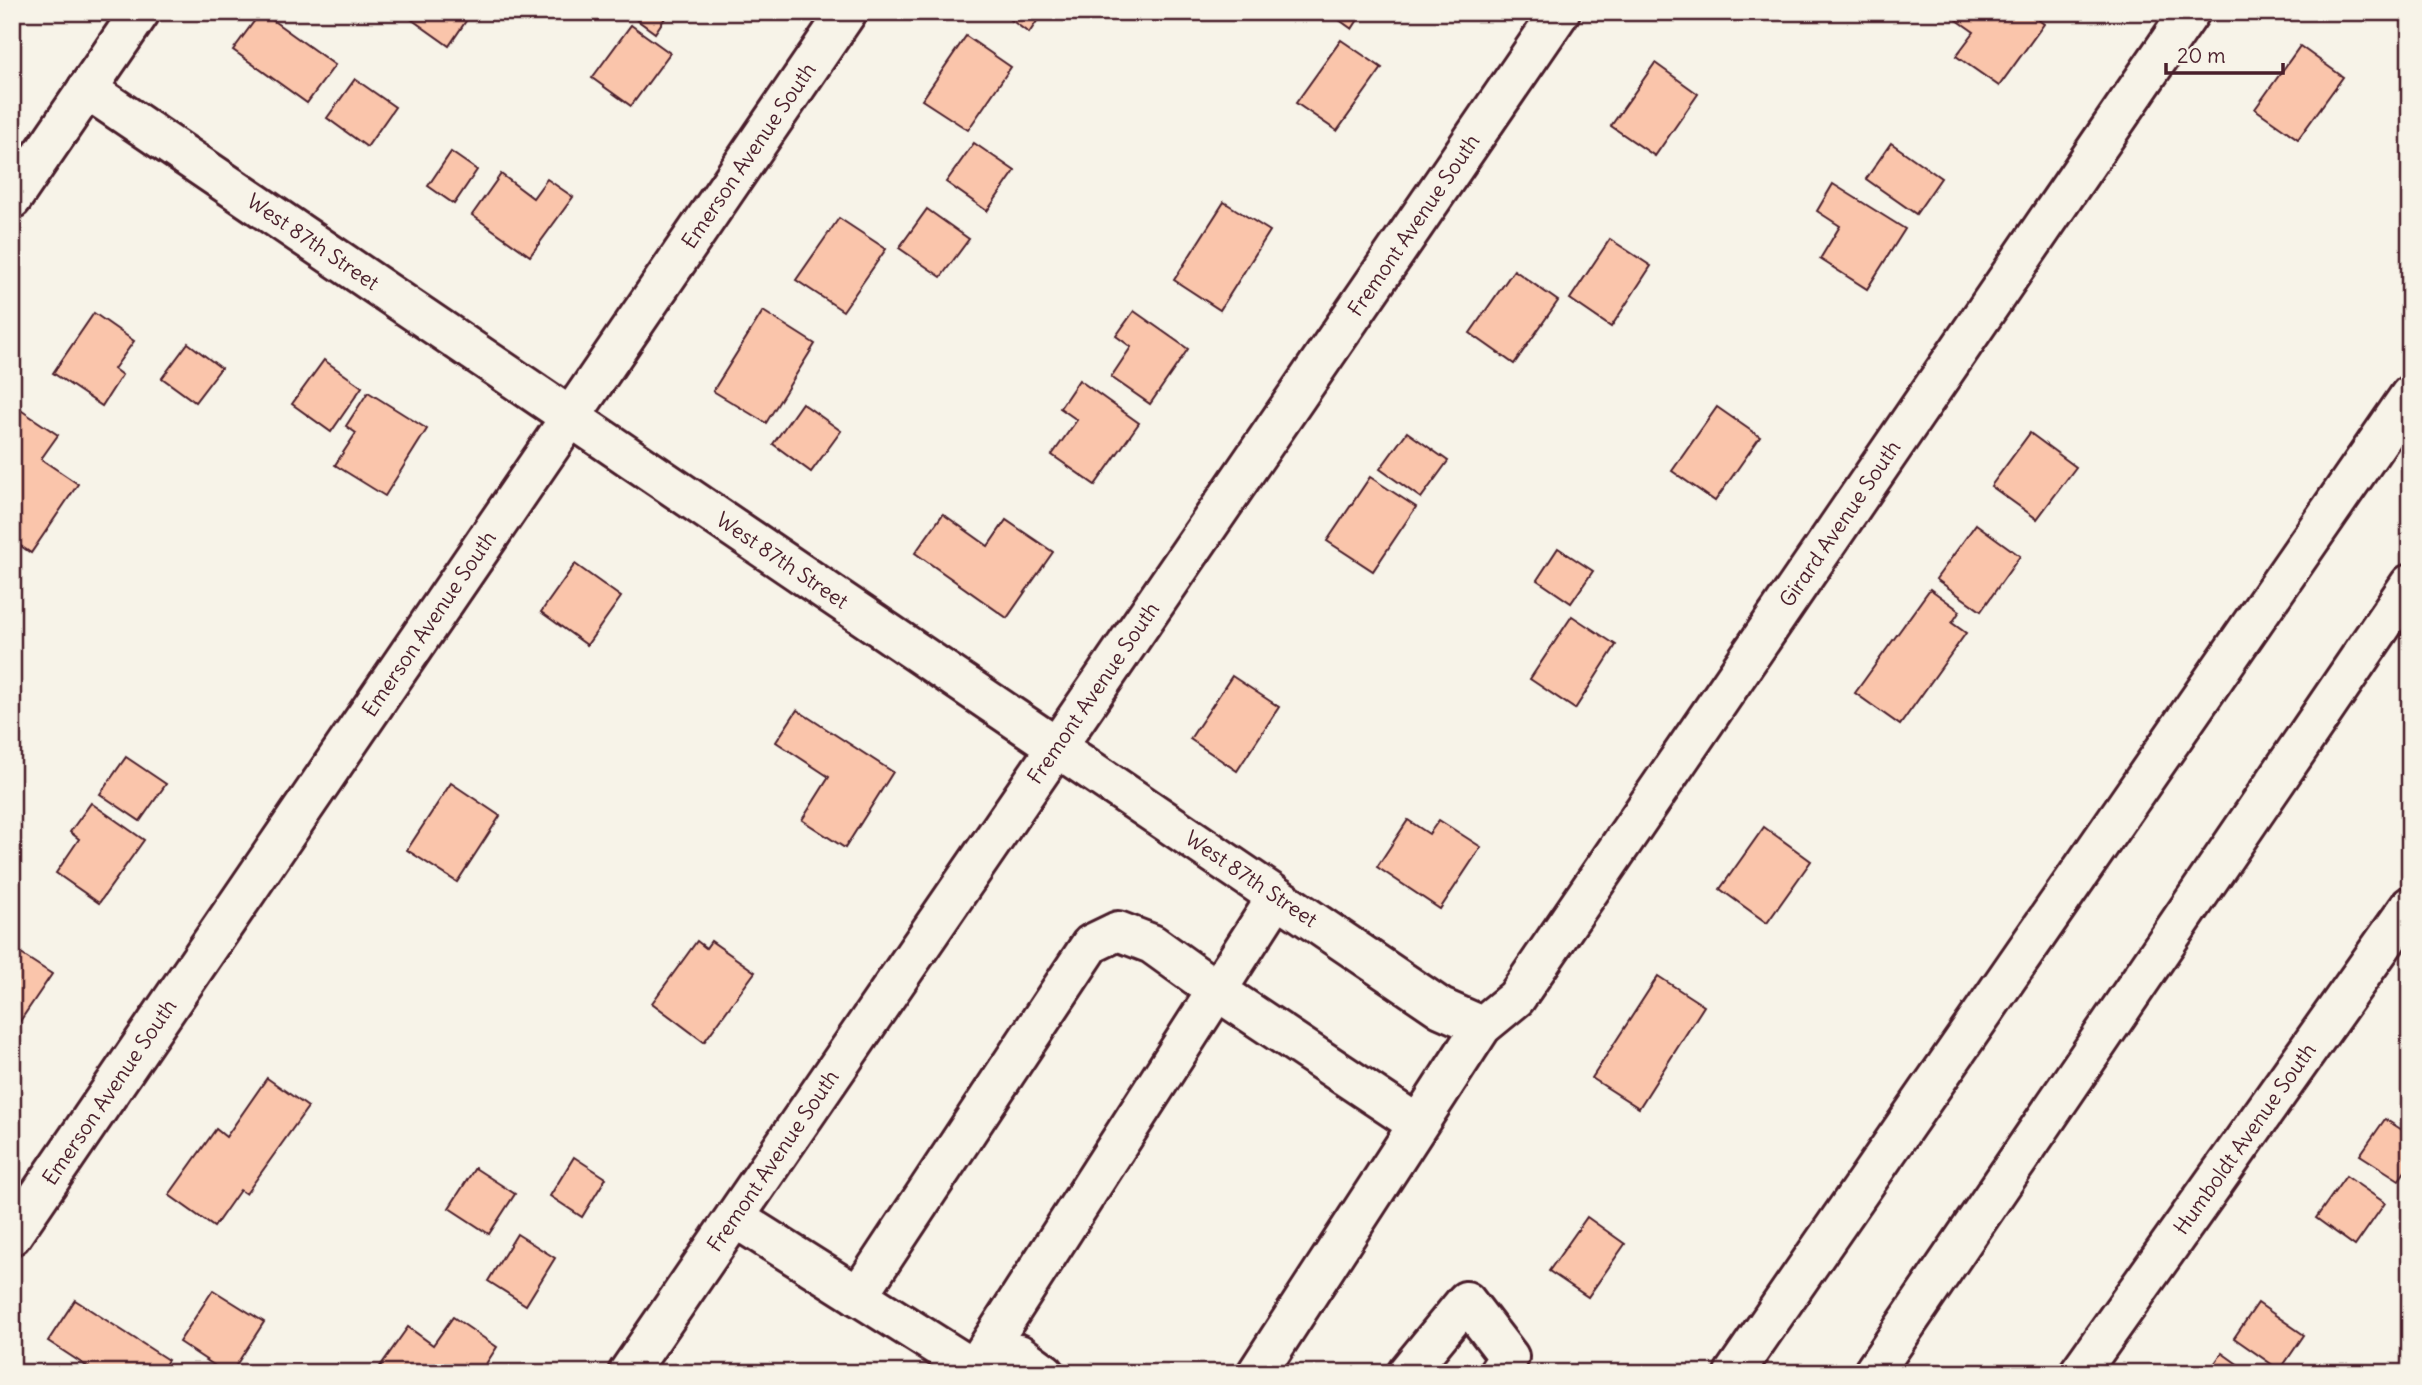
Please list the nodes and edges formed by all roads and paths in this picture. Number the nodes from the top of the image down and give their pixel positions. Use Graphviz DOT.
graph roads {
  1 [pos="139,12"];
  2 [pos="847,12"];
  3 [pos="1560,12"];
  4 [pos="2190,12"];
  5 [pos="87,89"];
  6 [pos="12,199"];
  7 [pos="2410,395"];
  8 [pos="571,415"];
  9 [pos="2410,584"];
  10 [pos="1058,747"];
  11 [pos="1277,897"];
  12 [pos="2410,906"];
  13 [pos="1216,990"];
  14 [pos="1482,1026"];
  15 [pos="1417,1124"];
  16 [pos="735,1218"];
  17 [pos="12,1234"];
  18 [pos="858,1296"];
  19 [pos="974,1370"];
  20 [pos="628,1373"];
  21 [pos="1045,1373"];
  22 [pos="1257,1373"];
  23 [pos="1407,1373"];
  24 [pos="1498,1373"];
  25 [pos="1734,1373"];
  26 [pos="1873,1373"];
  27 [pos="2079,1373"];
  1 -- 5 [label="main road"];
  2 -- 8 [label="main road, Emerson Avenue South"];
  3 -- 10 [label="main road, Fremont Avenue South"];
  4 -- 14 [label="main road, Girard Avenue South"];
  5 -- 6 [label="main road"];
  5 -- 8 [label="main road, West 87th Street"];
  7 -- 25 [label="main road"];
  8 -- 10 [label="main road, West 87th Street"];
  8 -- 17 [label="main road, Emerson Avenue South"];
  9 -- 26 [label="main road"];
  10 -- 11 [label="main road, West 87th Street"];
  10 -- 16 [label="main road, Fremont Avenue South"];
  11 -- 13 [label="main road"];
  11 -- 14 [label="main road, West 87th Street"];
  12 -- 27 [label="main road, Humboldt Avenue South"];
  13 -- 15 [label="main road"];
  13 -- 18 [label="main road"];
  13 -- 19 [label="main road"];
  14 -- 15 [label="main road, Girard Avenue South"];
  15 -- 22 [label="main road, Girard Avenue South"];
  16 -- 18 [label="main road"];
  16 -- 20 [label="main road, Fremont Avenue South"];
  18 -- 19 [label="main road"];
  19 -- 21 [label="main road"];
  23 -- 24 [label="main road"];
}
